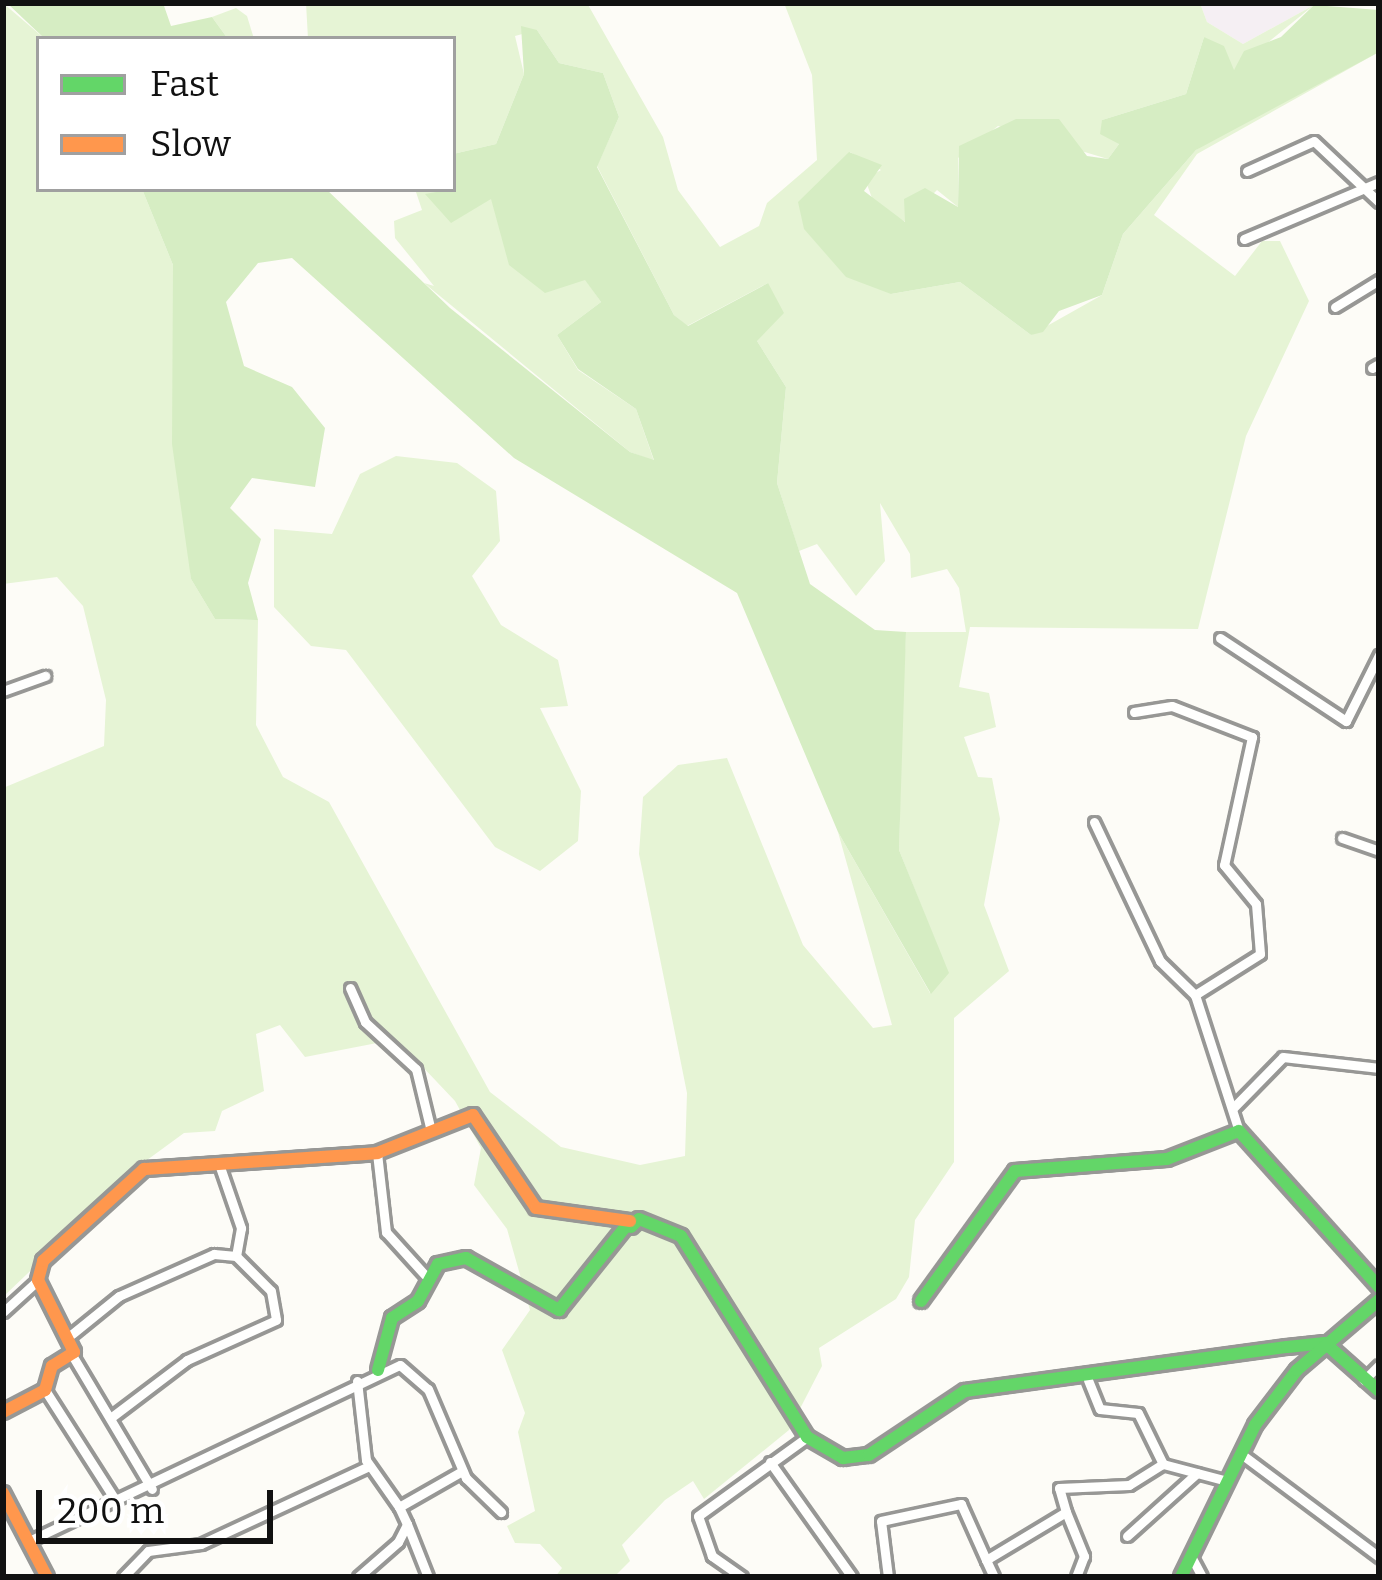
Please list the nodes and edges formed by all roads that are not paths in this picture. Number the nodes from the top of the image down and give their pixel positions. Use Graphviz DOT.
graph roads {
  1 [pos="1247,171"];
  2 [pos="1379,182"];
  3 [pos="1370,192"];
  4 [pos="1379,202"];
  5 [pos="1244,239"];
  6 [pos="1379,280"];
  7 [pos="1336,307"];
  8 [pos="1220,638"];
  9 [pos="1379,655"];
  10 [pos="45,676"];
  11 [pos="3,692"];
  12 [pos="1134,712"];
  13 [pos="1094,822"];
  14 [pos="1342,838"];
  15 [pos="1379,851"];
  16 [pos="350,988"];
  17 [pos="1196,995"];
  18 [pos="1379,1068"];
  19 [pos="1233,1108"];
  20 [pos="430,1127"];
  21 [pos="1239,1131"];
  22 [pos="377,1153"];
  23 [pos="219,1164"];
  24 [pos="631,1227"];
  25 [pos="236,1256"];
  26 [pos="424,1275"];
  27 [pos="38,1280"];
  28 [pos="1379,1287"];
  29 [pos="1379,1300"];
  30 [pos="920,1301"];
  31 [pos="3,1312"];
  32 [pos="72,1334"];
  33 [pos="1325,1343"];
  34 [pos="72,1355"];
  35 [pos="1379,1365"];
  36 [pos="378,1370"];
  37 [pos="1088,1380"];
  38 [pos="1364,1380"];
  39 [pos="357,1381"];
  40 [pos="45,1390"];
  41 [pos="1379,1391"];
  42 [pos="3,1412"];
  43 [pos="113,1416"];
  44 [pos="807,1437"];
  45 [pos="1240,1453"];
  46 [pos="770,1462"];
  47 [pos="1163,1464"];
  48 [pos="369,1466"];
  49 [pos="462,1471"];
  50 [pos="1197,1474"];
  51 [pos="1227,1481"];
  52 [pos="152,1489"];
  53 [pos="114,1498"];
  54 [pos="5,1499"];
  55 [pos="399,1507"];
  56 [pos="501,1512"];
  57 [pos="1066,1512"];
  58 [pos="407,1524"];
  59 [pos="1127,1536"];
  60 [pos="31,1540"];
  61 [pos="1379,1557"];
  62 [pos="1192,1558"];
  63 [pos="986,1560"];
  64 [pos="47,1577"];
  65 [pos="123,1577"];
  66 [pos="358,1577"];
  67 [pos="428,1577"];
  68 [pos="742,1577"];
  69 [pos="852,1577"];
  70 [pos="888,1577"];
  71 [pos="994,1577"];
  72 [pos="1076,1577"];
  73 [pos="1181,1577"];
  74 [pos="1202,1577"];
  1 -- 3 [label="street"];
  2 -- 3 [label="street"];
  3 -- 4 [label="street"];
  3 -- 5 [label="street"];
  6 -- 7 [label="street"];
  8 -- 9 [label="street"];
  10 -- 11 [label="street"];
  12 -- 17 [label="street"];
  13 -- 17 [label="street"];
  14 -- 15 [label="street"];
  16 -- 20 [label="street"];
  17 -- 19 [label="street"];
  18 -- 19 [label="street"];
  19 -- 21 [label="street"];
  20 -- 22 [label="street"];
  20 -- 24 [label="street"];
  21 -- 28 [label="street"];
  21 -- 30 [label="street"];
  22 -- 23 [label="street"];
  22 -- 26 [label="street"];
  23 -- 25 [label="street"];
  23 -- 27 [label="street"];
  24 -- 26 [label="street"];
  24 -- 44 [label="street"];
  25 -- 32 [label="street"];
  25 -- 43 [label="street"];
  26 -- 36 [label="street"];
  27 -- 31 [label="street"];
  27 -- 32 [label="street"];
  29 -- 33 [label="street"];
  32 -- 34 [label="street"];
  33 -- 37 [label="street"];
  33 -- 38 [label="street"];
  33 -- 45 [label="street"];
  34 -- 40 [label="street"];
  34 -- 43 [label="street"];
  35 -- 38 [label="street"];
  36 -- 39 [label="street"];
  36 -- 49 [label="street"];
  37 -- 44 [label="street"];
  37 -- 47 [label="street"];
  38 -- 41 [label="street"];
  39 -- 48 [label="street"];
  39 -- 52 [label="street"];
  40 -- 42 [label="street"];
  40 -- 53 [label="street"];
  43 -- 52 [label="street"];
  44 -- 46 [label="street"];
  45 -- 51 [label="street"];
  45 -- 61 [label="street"];
  46 -- 68 [label="street"];
  46 -- 69 [label="street"];
  47 -- 50 [label="street"];
  47 -- 57 [label="street"];
  48 -- 55 [label="street"];
  48 -- 65 [label="street"];
  49 -- 55 [label="street"];
  49 -- 56 [label="street"];
  50 -- 51 [label="street"];
  50 -- 59 [label="street"];
  51 -- 62 [label="street"];
  52 -- 53 [label="street"];
  53 -- 60 [label="street"];
  54 -- 60 [label="street"];
  55 -- 58 [label="street"];
  57 -- 63 [label="street"];
  57 -- 72 [label="street"];
  58 -- 66 [label="street"];
  58 -- 67 [label="street"];
  60 -- 64 [label="street"];
  62 -- 73 [label="street"];
  62 -- 74 [label="street"];
  63 -- 70 [label="street"];
  63 -- 71 [label="street"];
}
